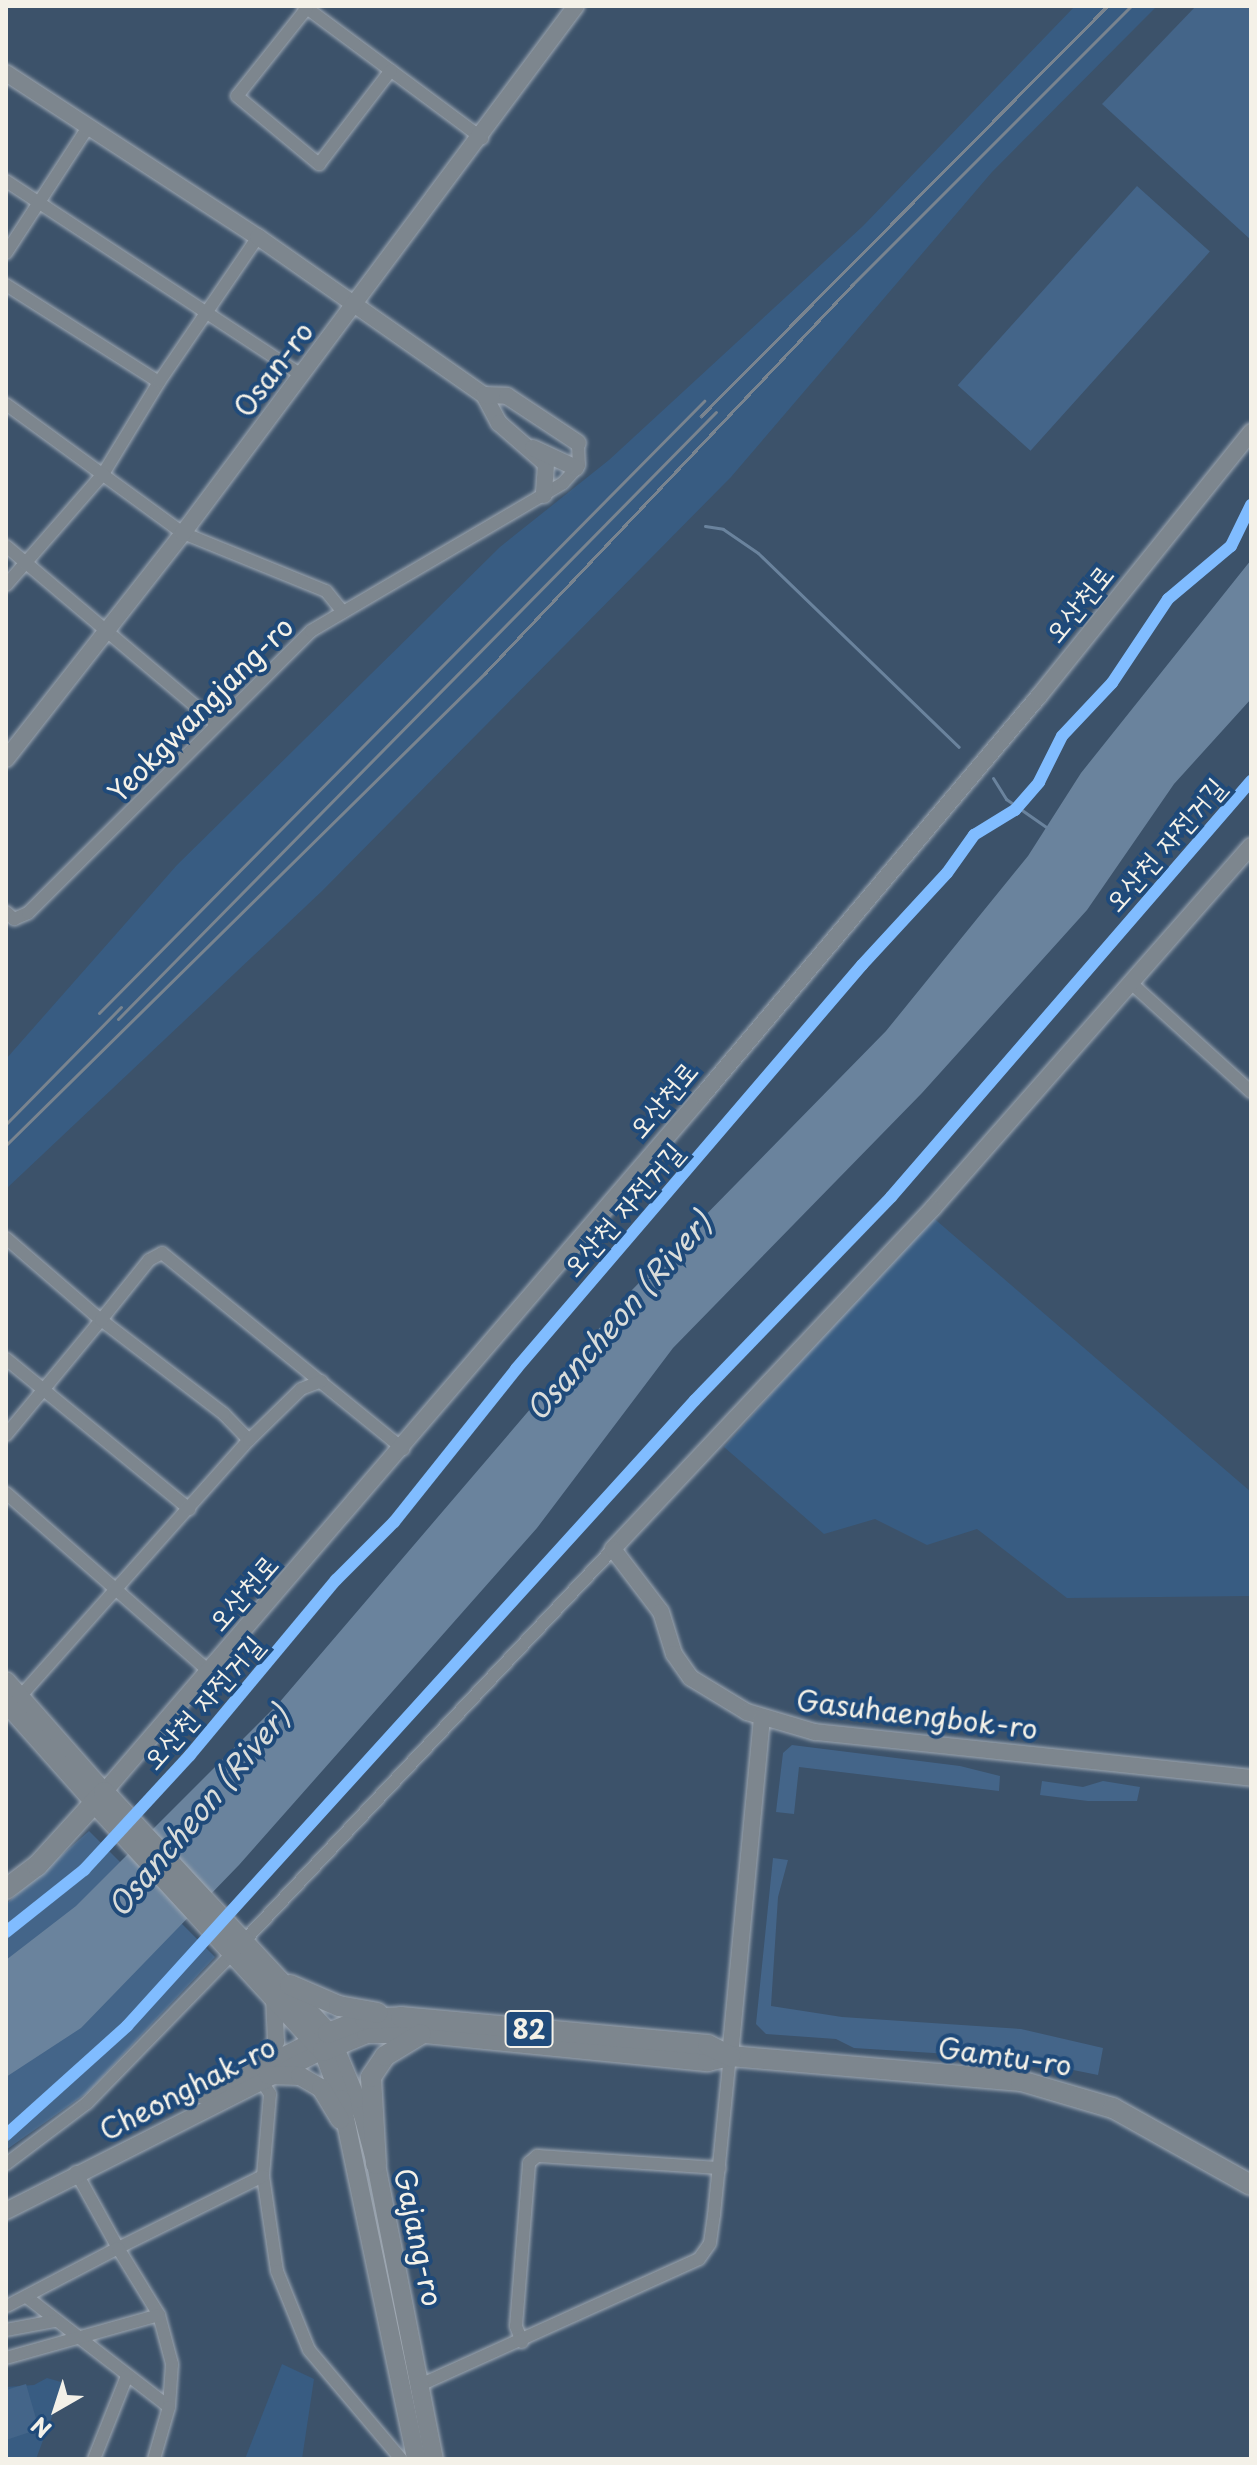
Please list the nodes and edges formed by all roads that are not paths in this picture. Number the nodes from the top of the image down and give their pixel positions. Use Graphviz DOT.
graph roads {
  1 [pos="576,6"];
  2 [pos="306,7"];
  3 [pos="391,70"];
  4 [pos="6,73"];
  5 [pos="88,127"];
  6 [pos="482,138"];
  7 [pos="6,181"];
  8 [pos="39,203"];
  9 [pos="258,237"];
  10 [pos="6,253"];
  11 [pos="6,285"];
  12 [pos="354,304"];
  13 [pos="207,312"];
  14 [pos="301,375"];
  15 [pos="159,382"];
  16 [pos="484,395"];
  17 [pos="6,404"];
  18 [pos="1251,432"];
  19 [pos="578,443"];
  20 [pos="533,448"];
  21 [pos="576,468"];
  22 [pos="103,474"];
  23 [pos="544,495"];
  24 [pos="183,533"];
  25 [pos="6,546"];
  26 [pos="25,563"];
  27 [pos="6,585"];
  28 [pos="343,612"];
  29 [pos="105,634"];
  30 [pos="214,722"];
  31 [pos="6,759"];
  32 [pos="1251,846"];
  33 [pos="10,915"];
  34 [pos="1131,983"];
  35 [pos="1251,1092"];
  36 [pos="6,1238"];
  37 [pos="101,1320"];
  38 [pos="6,1359"];
  39 [pos="322,1381"];
  40 [pos="44,1390"];
  41 [pos="6,1435"];
  42 [pos="249,1440"];
  43 [pos="403,1449"];
  44 [pos="6,1493"];
  45 [pos="189,1509"];
  46 [pos="613,1549"];
  47 [pos="119,1588"];
  48 [pos="210,1672"];
  49 [pos="6,1681"];
  50 [pos="11,1704"];
  51 [pos="762,1718"];
  52 [pos="1251,1778"];
  53 [pos="103,1801"];
  54 [pos="6,1889"];
  55 [pos="235,1942"];
  56 [pos="278,1988"];
  57 [pos="401,2017"];
  58 [pos="425,2033"];
  59 [pos="325,2042"];
  60 [pos="730,2056"];
  61 [pos="262,2073"];
  62 [pos="352,2150"];
  63 [pos="6,2164"];
  64 [pos="376,2164"];
  65 [pos="720,2168"];
  66 [pos="76,2172"];
  67 [pos="263,2176"];
  68 [pos="1251,2185"];
  69 [pos="6,2211"];
  70 [pos="118,2248"];
  71 [pos="28,2298"];
  72 [pos="7,2306"];
  73 [pos="159,2315"];
  74 [pos="54,2321"];
  75 [pos="6,2330"];
  76 [pos="78,2341"];
  77 [pos="522,2342"];
  78 [pos="6,2358"];
  79 [pos="127,2376"];
  80 [pos="420,2385"];
  81 [pos="169,2407"];
  82 [pos="94,2459"];
  83 [pos="154,2459"];
  84 [pos="401,2459"];
  85 [pos="416,2459"];
  86 [pos="434,2459"];
  1 -- 6 [label="street, Osan-ro"];
  2 -- 3 [label="street"];
  2 -- 3 [label="street"];
  3 -- 6 [label="street"];
  4 -- 5 [label="street"];
  5 -- 8 [label="street"];
  5 -- 9 [label="street"];
  6 -- 12 [label="street, Osan-ro"];
  7 -- 8 [label="street"];
  8 -- 10 [label="street"];
  8 -- 13 [label="street"];
  9 -- 12 [label="street"];
  9 -- 13 [label="street"];
  11 -- 15 [label="street"];
  12 -- 14 [label="street, Osan-ro"];
  12 -- 16 [label="street"];
  13 -- 14 [label="street"];
  13 -- 15 [label="street"];
  14 -- 24 [label="street, Osan-ro"];
  15 -- 22 [label="street"];
  16 -- 19 [label="street"];
  16 -- 20 [label="street"];
  17 -- 22 [label="street"];
  18 -- 43 [label="street, 오산천로"];
  19 -- 21 [label="street"];
  20 -- 21 [label="street"];
  20 -- 23 [label="street"];
  21 -- 23 [label="street, Yeokgwangjang-ro"];
  22 -- 24 [label="street"];
  22 -- 26 [label="street"];
  23 -- 28 [label="street, Yeokgwangjang-ro"];
  24 -- 28 [label="street"];
  24 -- 29 [label="street, Osan-ro"];
  25 -- 26 [label="street"];
  26 -- 27 [label="street"];
  26 -- 29 [label="street"];
  28 -- 30 [label="street, Yeokgwangjang-ro"];
  29 -- 30 [label="street"];
  29 -- 31 [label="street, Osan-ro"];
  30 -- 33 [label="street, Yeokgwangjang-ro"];
  32 -- 34 [label="street"];
  34 -- 35 [label="street"];
  34 -- 46 [label="street"];
  36 -- 37 [label="street"];
  37 -- 39 [label="street"];
  37 -- 40 [label="street"];
  37 -- 42 [label="street"];
  38 -- 40 [label="street"];
  39 -- 42 [label="street"];
  39 -- 43 [label="street"];
  40 -- 41 [label="street"];
  40 -- 45 [label="street"];
  42 -- 45 [label="street"];
  43 -- 48 [label="street, 오산천로"];
  44 -- 47 [label="street"];
  45 -- 47 [label="street"];
  46 -- 51 [label="street, Gasuhaengbok-ro"];
  46 -- 55 [label="street"];
  47 -- 48 [label="street"];
  47 -- 50 [label="street"];
  48 -- 53 [label="street, 오산천로"];
  49 -- 50 [label="main road"];
  50 -- 53 [label="main road"];
  51 -- 52 [label="street, Gasuhaengbok-ro"];
  51 -- 60 [label="street"];
  53 -- 54 [label="main road, 오산천로"];
  53 -- 55 [label="main road"];
  55 -- 56 [label="main road"];
  55 -- 63 [label="street"];
  56 -- 57 [label="main road"];
  56 -- 59 [label="main road"];
  56 -- 61 [label="street"];
  57 -- 59 [label="main road, Gamtu-ro / 82"];
  57 -- 60 [label="main road, Gamtu-ro / 82"];
  58 -- 59 [label="main road, Gamtu-ro"];
  58 -- 60 [label="main road, Gamtu-ro"];
  58 -- 64 [label="main road"];
  59 -- 61 [label="street, Cheonghak-ro"];
  59 -- 62 [label="main road, Gajang-ro"];
  59 -- 64 [label="main road, Gajang-ro"];
  60 -- 65 [label="street"];
  60 -- 68 [label="main road, Gamtu-ro"];
  61 -- 62 [label="main road"];
  61 -- 66 [label="street, Cheonghak-ro"];
  61 -- 67 [label="street"];
  62 -- 85 [label="main road, Gajang-ro"];
  64 -- 80 [label="main road, Gajang-ro"];
  65 -- 77 [label="street"];
  65 -- 77 [label="street"];
  66 -- 69 [label="street, Cheonghak-ro"];
  66 -- 70 [label="street"];
  67 -- 70 [label="street"];
  67 -- 84 [label="street"];
  70 -- 71 [label="street"];
  70 -- 73 [label="street"];
  71 -- 72 [label="street"];
  71 -- 74 [label="street"];
  73 -- 76 [label="street"];
  73 -- 81 [label="street"];
  74 -- 75 [label="street"];
  74 -- 76 [label="street"];
  76 -- 78 [label="street"];
  76 -- 79 [label="street"];
  77 -- 80 [label="street"];
  79 -- 81 [label="street"];
  79 -- 82 [label="street"];
  80 -- 86 [label="main road, Gajang-ro"];
  81 -- 83 [label="street"];
}
